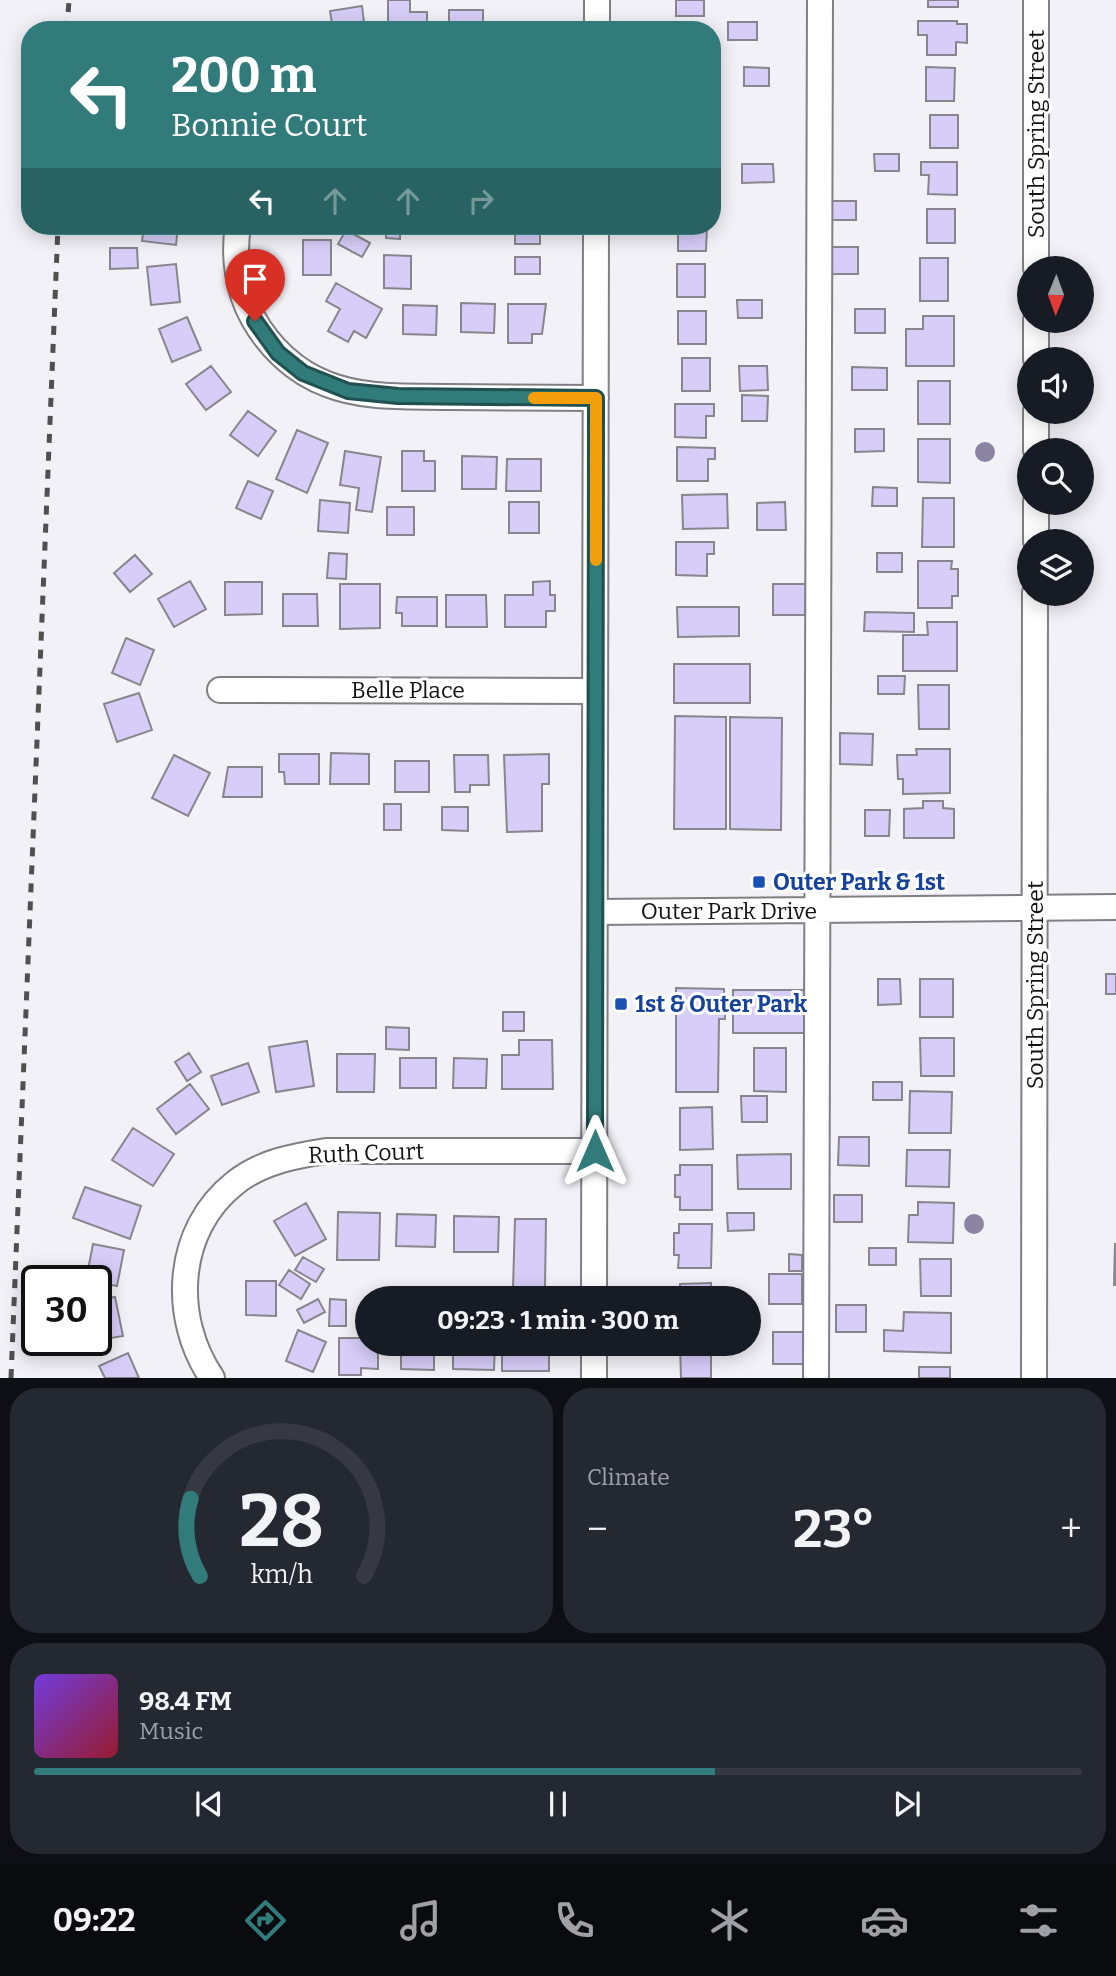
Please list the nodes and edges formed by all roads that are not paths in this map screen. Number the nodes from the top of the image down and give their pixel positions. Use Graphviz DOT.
graph roads {
  1 [pos="597,0"];
  2 [pos="821,0"];
  3 [pos="1036,0"];
  4 [pos="597,21"];
  5 [pos="236,235"];
  6 [pos="596,235"];
  7 [pos="1036,256"];
  8 [pos="596,398"];
  9 [pos="1035,606"];
  10 [pos="220,690"];
  11 [pos="596,691"];
  12 [pos="1116,907"];
  13 [pos="1035,908"];
  14 [pos="816,911"];
  15 [pos="595,912"];
  16 [pos="595,1151"];
  17 [pos="594,1286"];
  18 [pos="594,1356"];
  19 [pos="212,1377"];
  20 [pos="594,1377"];
  21 [pos="816,1377"];
  22 [pos="1034,1377"];
  1 -- 4 [label="street"];
  2 -- 14 [label="street"];
  3 -- 7 [label="street, South Spring Street"];
  5 -- 8 [label="street"];
  6 -- 8 [label="street"];
  8 -- 11 [label="street"];
  9 -- 13 [label="street, South Spring Street"];
  10 -- 11 [label="street, Belle Place"];
  11 -- 15 [label="street"];
  12 -- 13 [label="street, Outer Park Drive"];
  13 -- 14 [label="street, Outer Park Drive"];
  13 -- 22 [label="street, South Spring Street"];
  14 -- 15 [label="street, Outer Park Drive"];
  14 -- 21 [label="street"];
  15 -- 16 [label="street"];
  16 -- 17 [label="street"];
  16 -- 19 [label="street, Ruth Court"];
  18 -- 20 [label="street"];
}
